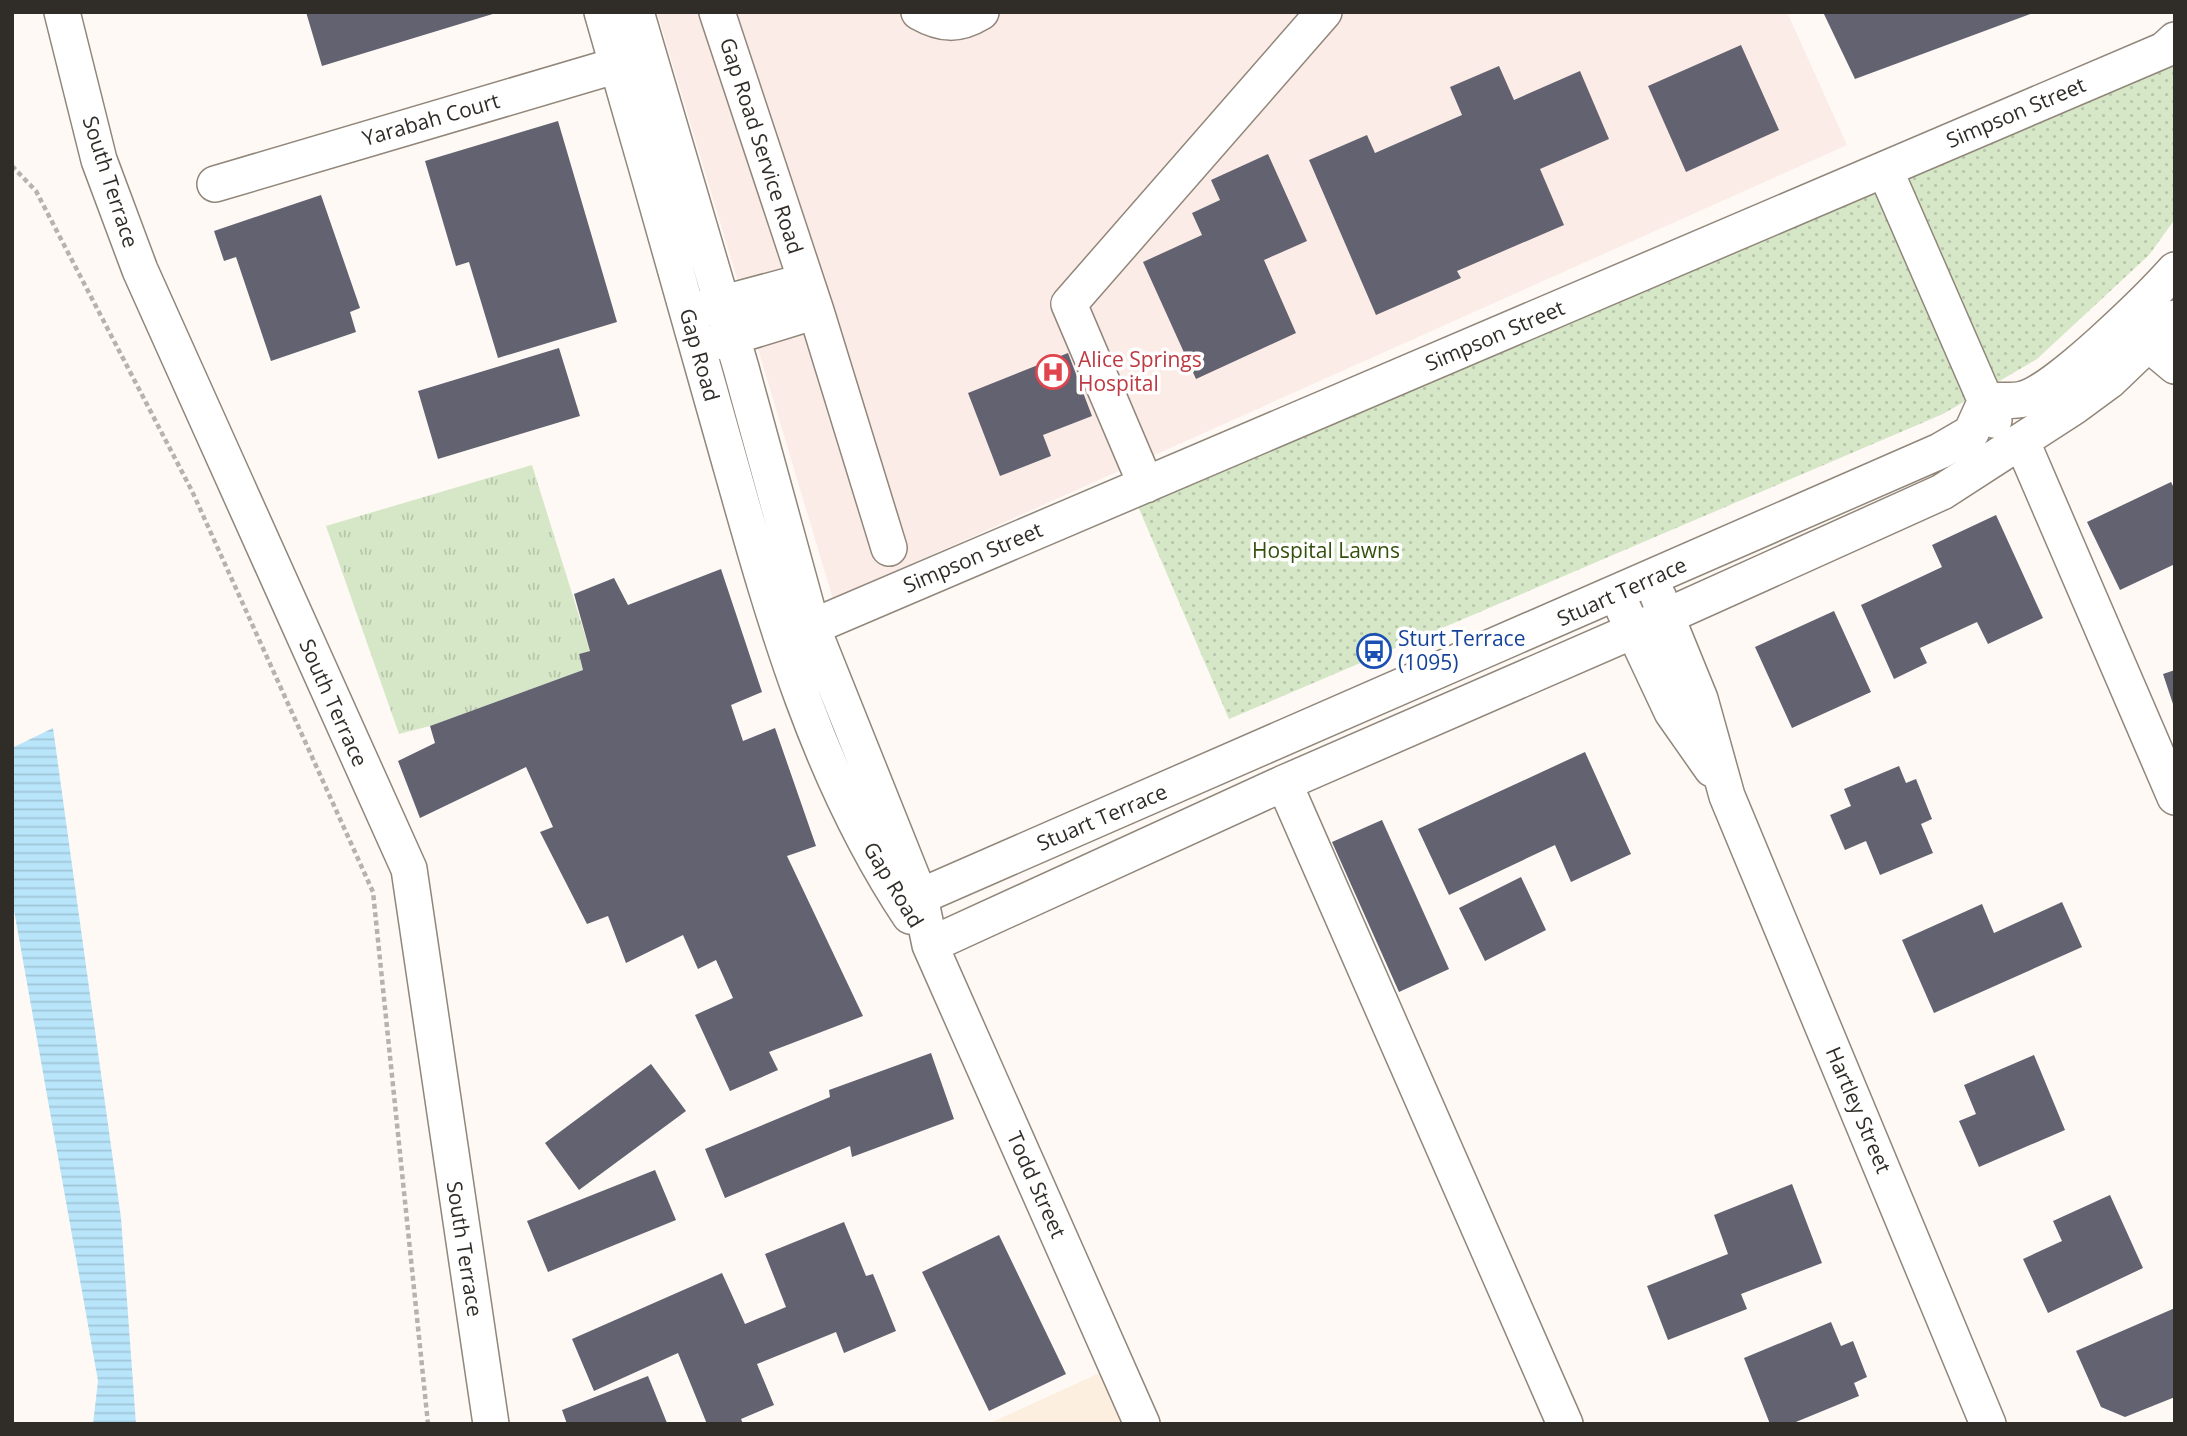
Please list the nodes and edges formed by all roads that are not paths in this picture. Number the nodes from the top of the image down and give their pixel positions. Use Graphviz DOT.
graph roads {
  1 [pos="62,12"];
  2 [pos="601,12"];
  3 [pos="636,12"];
  4 [pos="717,12"];
  5 [pos="919,12"];
  6 [pos="981,12"];
  7 [pos="1324,12"];
  8 [pos="2175,40"];
  9 [pos="632,61"];
  10 [pos="1885,170"];
  11 [pos="215,184"];
  12 [pos="811,296"];
  13 [pos="2171,297"];
  14 [pos="720,303"];
  15 [pos="688,313"];
  16 [pos="2122,323"];
  17 [pos="732,337"];
  18 [pos="698,347"];
  19 [pos="2163,355"];
  20 [pos="1986,400"];
  21 [pos="2015,446"];
  22 [pos="1146,485"];
  23 [pos="889,548"];
  24 [pos="1650,580"];
  25 [pos="1617,594"];
  26 [pos="1667,616"];
  27 [pos="812,627"];
  28 [pos="1633,630"];
  29 [pos="1284,783"];
  30 [pos="1727,796"];
  31 [pos="2175,797"];
  32 [pos="911,901"];
  33 [pos="930,945"];
  34 [pos="491,1424"];
  35 [pos="1142,1424"];
  36 [pos="1565,1424"];
  37 [pos="1988,1424"];
  1 -- 34 [label="street, South Terrace"];
  2 -- 9 [label="street, Gap Road"];
  3 -- 9 [label="street, Gap Road"];
  4 -- 12 [label="street, Gap Road Service Road"];
  5 -- 6 [label="street"];
  7 -- 22 [label="street"];
  8 -- 10 [label="street, Simpson Street"];
  9 -- 11 [label="street, Yarabah Court"];
  9 -- 14 [label="street, Gap Road"];
  9 -- 15 [label="street, Gap Road"];
  10 -- 20 [label="street"];
  10 -- 22 [label="street, Simpson Street"];
  12 -- 14 [label="street, Gap Road Service Road"];
  12 -- 17 [label="street"];
  12 -- 23 [label="street, Gap Road Service Road"];
  13 -- 16 [label="street, Stuart Terrace"];
  13 -- 19 [label="street, Stuart Terrace"];
  14 -- 15 [label="street, Gap Road Service Road"];
  14 -- 17 [label="street, Gap Road"];
  15 -- 18 [label="street, Gap Road"];
  16 -- 19 [label="street"];
  16 -- 20 [label="street, Stuart Terrace"];
  17 -- 18 [label="street"];
  17 -- 27 [label="street, Gap Road"];
  18 -- 32 [label="street, Gap Road"];
  19 -- 21 [label="street, Stuart Terrace"];
  20 -- 21 [label="street"];
  20 -- 24 [label="street, Stuart Terrace"];
  21 -- 26 [label="street, Stuart Terrace"];
  21 -- 31 [label="street"];
  22 -- 27 [label="street, Simpson Street"];
  24 -- 25 [label="street, Stuart Terrace"];
  24 -- 26 [label="street, Hartley Street"];
  25 -- 28 [label="street, Hartley Street"];
  25 -- 32 [label="street, Stuart Terrace"];
  26 -- 28 [label="street, Stuart Terrace"];
  26 -- 30 [label="street, Hartley Street"];
  27 -- 32 [label="street, Gap Road"];
  28 -- 29 [label="street, Stuart Terrace"];
  28 -- 30 [label="street, Hartley Street"];
  29 -- 33 [label="street, Stuart Terrace"];
  29 -- 36 [label="street"];
  30 -- 37 [label="street, Hartley Street"];
  32 -- 33 [label="street, Gap Road"];
  33 -- 35 [label="street, Todd Street"];
}
